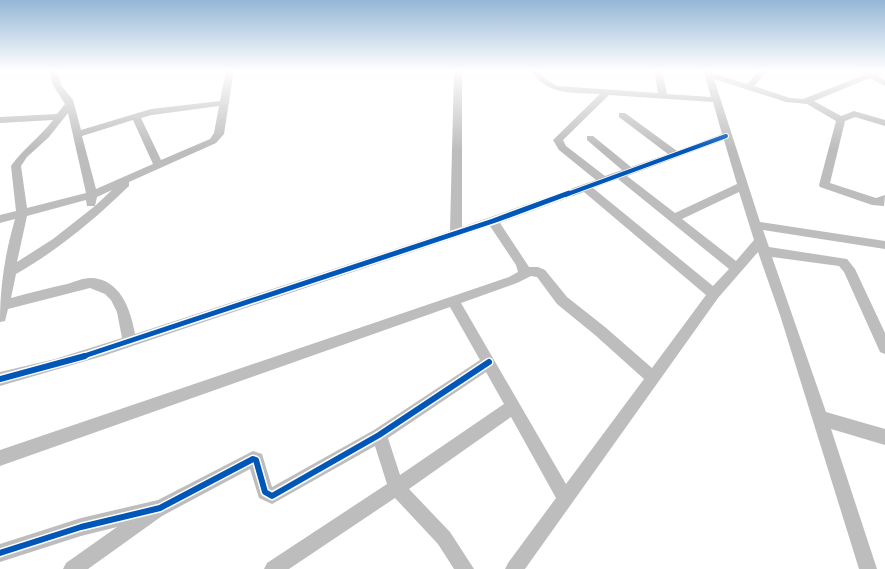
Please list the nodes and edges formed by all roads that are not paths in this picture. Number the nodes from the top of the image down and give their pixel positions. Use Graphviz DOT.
graph roads {
  1 [pos="66,97"];
  2 [pos="225,97"];
  3 [pos="458,97"];
  4 [pos="602,97"];
  5 [pos="670,97"];
  6 [pos="715,97"];
  7 [pos="778,97"];
  8 [pos="819,97"];
  9 [pos="716,100"];
  10 [pos="808,101"];
  11 [pos="224,103"];
  12 [pos="69,105"];
  13 [pos="622,115"];
  14 [pos="61,117"];
  15 [pos="136,117"];
  16 [pos="0,120"];
  17 [pos="841,120"];
  18 [pos="885,123"];
  19 [pos="76,135"];
  20 [pos="726,136"];
  21 [pos="590,138"];
  22 [pos="675,154"];
  23 [pos="158,164"];
  24 [pos="623,172"];
  25 [pos="134,175"];
  26 [pos="603,180"];
  27 [pos="743,186"];
  28 [pos="586,188"];
  29 [pos="92,195"];
  30 [pos="885,199"];
  31 [pos="22,213"];
  32 [pos="91,217"];
  33 [pos="674,218"];
  34 [pos="0,219"];
  35 [pos="493,221"];
  36 [pos="755,225"];
  37 [pos="456,233"];
  38 [pos="885,245"];
  39 [pos="762,246"];
  40 [pos="735,268"];
  41 [pos="10,271"];
  42 [pos="524,273"];
  43 [pos="714,294"];
  44 [pos="453,300"];
  45 [pos="2,311"];
  46 [pos="129,341"];
  47 [pos="885,348"];
  48 [pos="489,362"];
  49 [pos="652,377"];
  50 [pos="0,379"];
  51 [pos="514,406"];
  52 [pos="820,418"];
  53 [pos="379,435"];
  54 [pos="885,437"];
  55 [pos="0,458"];
  56 [pos="396,487"];
  57 [pos="565,498"];
  58 [pos="160,508"];
  59 [pos="0,553"];
  60 [pos="72,569"];
  61 [pos="272,569"];
  62 [pos="465,569"];
  63 [pos="514,569"];
  64 [pos="868,569"];
  1 -- 12 [label="street"];
  2 -- 11 [label="street"];
  3 -- 37 [label="street"];
  4 -- 26 [label="street"];
  5 -- 9 [label="street"];
  6 -- 9 [label="street"];
  7 -- 10 [label="street"];
  8 -- 10 [label="street"];
  9 -- 20 [label="street"];
  10 -- 17 [label="street"];
  11 -- 15 [label="street"];
  11 -- 23 [label="street"];
  12 -- 14 [label="street"];
  12 -- 19 [label="street"];
  13 -- 22 [label="street"];
  14 -- 16 [label="street"];
  14 -- 31 [label="street"];
  15 -- 19 [label="street"];
  15 -- 23 [label="street"];
  17 -- 18 [label="street"];
  17 -- 30 [label="street"];
  19 -- 29 [label="street"];
  20 -- 22 [label="street"];
  20 -- 27 [label="street"];
  21 -- 24 [label="street"];
  22 -- 24 [label="street"];
  23 -- 25 [label="street"];
  24 -- 26 [label="street"];
  24 -- 33 [label="street"];
  25 -- 29 [label="street"];
  25 -- 32 [label="street"];
  26 -- 28 [label="street"];
  27 -- 33 [label="street"];
  27 -- 36 [label="street"];
  28 -- 35 [label="street"];
  28 -- 43 [label="street"];
  29 -- 31 [label="street"];
  29 -- 32 [label="street"];
  31 -- 34 [label="street"];
  31 -- 41 [label="street"];
  32 -- 41 [label="street"];
  33 -- 40 [label="street"];
  35 -- 37 [label="street"];
  35 -- 42 [label="street"];
  36 -- 38 [label="street"];
  36 -- 39 [label="street"];
  37 -- 46 [label="street"];
  39 -- 40 [label="street"];
  39 -- 47 [label="street"];
  39 -- 52 [label="street"];
  40 -- 43 [label="street"];
  41 -- 45 [label="street"];
  42 -- 44 [label="street"];
  42 -- 49 [label="street"];
  43 -- 49 [label="street"];
  44 -- 48 [label="street"];
  44 -- 55 [label="street"];
  45 -- 46 [label="street"];
  46 -- 50 [label="street"];
  48 -- 51 [label="street"];
  48 -- 53 [label="street"];
  49 -- 57 [label="street"];
  51 -- 56 [label="street"];
  51 -- 57 [label="street"];
  52 -- 54 [label="street"];
  52 -- 64 [label="street"];
  53 -- 56 [label="street"];
  53 -- 58 [label="street"];
  56 -- 61 [label="street"];
  56 -- 62 [label="street"];
  57 -- 63 [label="street"];
  58 -- 59 [label="street"];
  58 -- 60 [label="street"];
}
